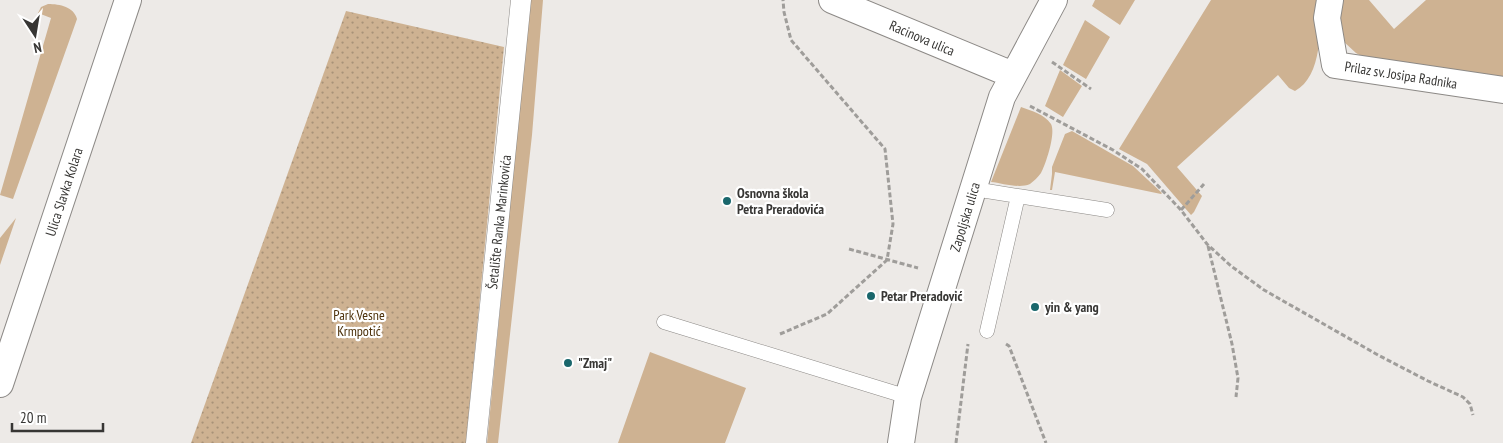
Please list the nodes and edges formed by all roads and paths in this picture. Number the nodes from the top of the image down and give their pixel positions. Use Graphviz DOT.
graph roads {
  1 [pos="128,0"];
  2 [pos="521,0"];
  3 [pos="783,0"];
  4 [pos="832,0"];
  5 [pos="1054,0"];
  6 [pos="1330,0"];
  7 [pos="1029,46"];
  8 [pos="1013,75"];
  9 [pos="1091,89"];
  10 [pos="1503,90"];
  11 [pos="1023,102"];
  12 [pos="1204,184"];
  13 [pos="974,189"];
  14 [pos="1018,196"];
  15 [pos="1107,210"];
  16 [pos="1181,210"];
  17 [pos="1207,244"];
  18 [pos="849,249"];
  19 [pos="887,260"];
  20 [pos="926,270"];
  21 [pos="664,322"];
  22 [pos="987,331"];
  23 [pos="748,348"];
  24 [pos="0,384"];
  25 [pos="908,397"];
  26 [pos="1236,397"];
  27 [pos="1473,415"];
  28 [pos="476,443"];
  29 [pos="901,443"];
  30 [pos="956,443"];
  31 [pos="1046,443"];
  1 -- 24 [label="street, Ulica Slavka Kolara"];
  2 -- 28 [label="street, Šetalište Ranka Marinkovića"];
  3 -- 19 [label="path"];
  4 -- 8 [label="street, Racinova ulica"];
  5 -- 7 [label="street, Zapoljska ulica"];
  6 -- 10 [label="street, Prilaz sv. Josipa Radnika"];
  7 -- 8 [label="street, Zapoljska ulica"];
  7 -- 9 [label="path"];
  8 -- 13 [label="street, Zapoljska ulica"];
  11 -- 16 [label="path"];
  12 -- 16 [label="path"];
  13 -- 14 [label="lane"];
  13 -- 25 [label="street, Zapoljska ulica"];
  14 -- 15 [label="lane"];
  14 -- 22 [label="lane"];
  16 -- 17 [label="path"];
  17 -- 26 [label="path"];
  17 -- 27 [label="path"];
  18 -- 19 [label="path"];
  19 -- 20 [label="path"];
  19 -- 23 [label="path"];
  21 -- 23 [label="lane"];
  22 -- 30 [label="path"];
  22 -- 31 [label="path"];
  23 -- 25 [label="lane"];
  25 -- 29 [label="street, Zapoljska ulica"];
}
